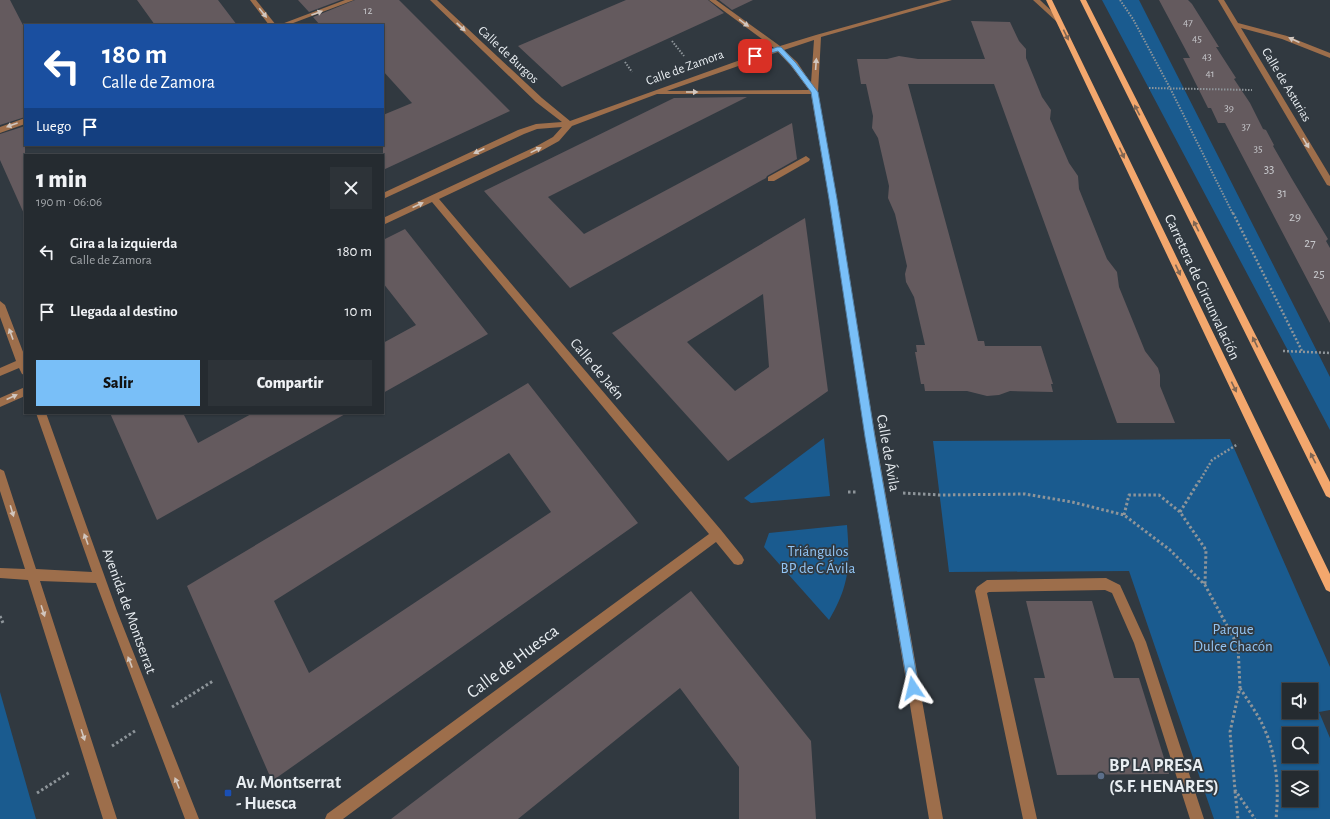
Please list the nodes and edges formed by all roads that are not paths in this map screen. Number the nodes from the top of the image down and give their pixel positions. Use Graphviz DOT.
graph roads {
  1 [pos="253,0"];
  2 [pos="351,0"];
  3 [pos="433,0"];
  4 [pos="712,0"];
  5 [pos="949,0"];
  6 [pos="1036,0"];
  7 [pos="1049,0"];
  8 [pos="1083,0"];
  9 [pos="1221,0"];
  10 [pos="1059,22"];
  11 [pos="272,24"];
  12 [pos="285,24"];
  13 [pos="1236,25"];
  14 [pos="818,36"];
  15 [pos="779,49"];
  16 [pos="1330,56"];
  17 [pos="814,92"];
  18 [pos="653,93"];
  19 [pos="24,121"];
  20 [pos="569,124"];
  21 [pos="0,130"];
  22 [pos="806,159"];
  23 [pos="771,179"];
  24 [pos="1330,183"];
  25 [pos="384,196"];
  26 [pos="433,198"];
  27 [pos="384,222"];
  28 [pos="0,305"];
  29 [pos="24,365"];
  30 [pos="0,372"];
  31 [pos="24,391"];
  32 [pos="0,403"];
  33 [pos="41,414"];
  34 [pos="0,474"];
  35 [pos="1330,493"];
  36 [pos="716,534"];
  37 [pos="738,560"];
  38 [pos="0,572"];
  39 [pos="31,574"];
  40 [pos="100,578"];
  41 [pos="1330,586"];
  42 [pos="110,819"];
  43 [pos="192,819"];
  44 [pos="332,819"];
  45 [pos="936,819"];
  46 [pos="1030,819"];
  47 [pos="1197,819"];
  1 -- 11 [label="street, one-way"];
  12 -- 2 [label="street, one-way"];
  3 -- 20 [label="street, Calle de Burgos, one-way"];
  4 -- 15 [label="street, Calle de Ávila, one-way"];
  5 -- 14 [label="street, Calle de Zamora"];
  6 -- 10 [label="street"];
  7 -- 10 [label="main road, Carretera de Circunvalación"];
  35 -- 8 [label="main road, Carretera de Circunvalación, one-way"];
  9 -- 13 [label="street, Calle de Asturias"];
  10 -- 41 [label="main road, Carretera de Circunvalación, one-way"];
  16 -- 13 [label="street, one-way"];
  13 -- 24 [label="street, Calle de Asturias, one-way"];
  14 -- 15 [label="street, Calle de Zamora"];
  17 -- 14 [label="street, Calle de Ávila, one-way"];
  15 -- 17 [label="street, Calle de Ávila"];
  15 -- 18 [label="street, Calle de Zamora"];
  18 -- 17 [label="street, one-way"];
  17 -- 45 [label="street, Calle de Ávila"];
  18 -- 20 [label="street, Calle de Zamora"];
  19 -- 21 [label="street, one-way"];
  20 -- 25 [label="street, Calle de Zamora, one-way"];
  26 -- 20 [label="street, one-way"];
  22 -- 23 [label="street"];
  27 -- 26 [label="street, one-way"];
  26 -- 36 [label="street, Calle de Jaén"];
  29 -- 28 [label="street, one-way"];
  29 -- 30 [label="street"];
  32 -- 31 [label="street, one-way"];
  40 -- 33 [label="street, Avenida de Montserrat, one-way"];
  34 -- 39 [label="street, one-way"];
  36 -- 37 [label="street, Calle de Jaén"];
  36 -- 44 [label="street, Calle de Huesca"];
  38 -- 39 [label="street"];
  39 -- 40 [label="street"];
  39 -- 42 [label="street, one-way"];
  43 -- 40 [label="street, Avenida de Montserrat, one-way"];
  46 -- 47 [label="street"];
}
